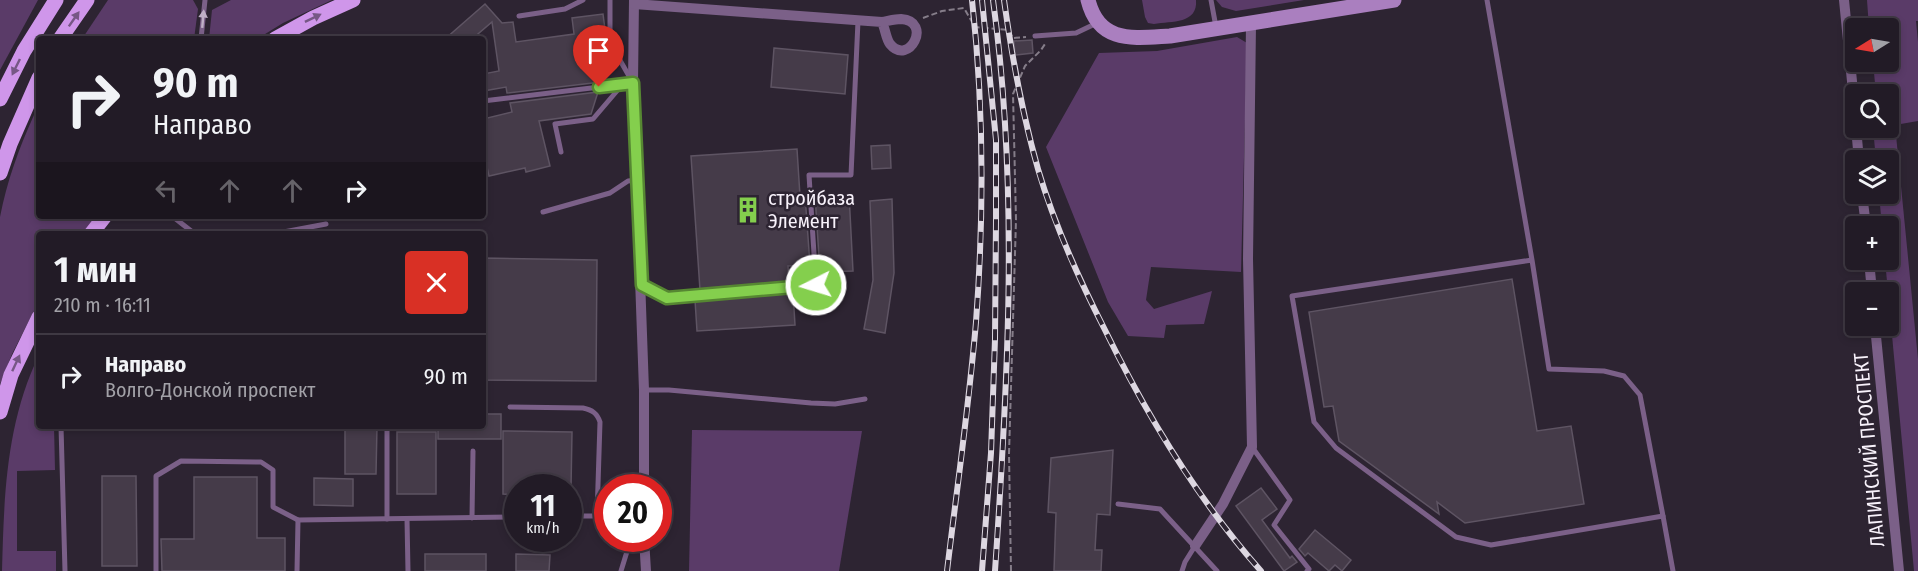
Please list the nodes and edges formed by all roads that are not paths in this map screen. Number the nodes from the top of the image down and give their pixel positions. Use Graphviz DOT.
graph roads {
  1 [pos="56,0"];
  2 [pos="87,0"];
  3 [pos="205,0"];
  4 [pos="353,0"];
  5 [pos="583,0"];
  6 [pos="610,0"];
  7 [pos="1088,0"];
  8 [pos="1211,0"];
  9 [pos="1394,0"];
  10 [pos="1487,0"];
  11 [pos="1844,0"];
  12 [pos="634,2"];
  13 [pos="519,16"];
  14 [pos="858,20"];
  15 [pos="882,22"];
  16 [pos="1097,23"];
  17 [pos="1251,24"];
  18 [pos="1216,29"];
  19 [pos="62,36"];
  20 [pos="201,36"];
  21 [pos="280,36"];
  22 [pos="1035,36"];
  23 [pos="36,84"];
  24 [pos="628,84"];
  25 [pos="1852,84"];
  26 [pos="0,99"];
  27 [pos="486,101"];
  28 [pos="561,152"];
  29 [pos="0,173"];
  30 [pos="637,180"];
  31 [pos="543,212"];
  32 [pos="176,219"];
  33 [pos="326,224"];
  34 [pos="191,231"];
  35 [pos="289,231"];
  36 [pos="1532,260"];
  37 [pos="642,285"];
  38 [pos="36,323"];
  39 [pos="1876,336"];
  40 [pos="645,390"];
  41 [pos="865,399"];
  42 [pos="510,407"];
  43 [pos="0,412"];
  44 [pos="61,429"];
  45 [pos="387,429"];
  46 [pos="1252,447"];
  47 [pos="473,451"];
  48 [pos="644,474"];
  49 [pos="1118,504"];
  50 [pos="582,516"];
  51 [pos="1663,516"];
  52 [pos="504,517"];
  53 [pos="472,518"];
  54 [pos="387,519"];
  55 [pos="407,519"];
  56 [pos="298,520"];
  57 [pos="1195,546"];
  58 [pos="627,552"];
  59 [pos="645,552"];
  60 [pos="64,571"];
  61 [pos="156,571"];
  62 [pos="297,571"];
  63 [pos="408,571"];
  64 [pos="621,571"];
  65 [pos="646,571"];
  66 [pos="1182,571"];
  67 [pos="1217,571"];
  68 [pos="1306,571"];
  69 [pos="1673,571"];
  70 [pos="1899,571"];
  1 -- 26 [label="main road, one-way"];
  19 -- 2 [label="main road, one-way"];
  20 -- 3 [label="lane, one-way"];
  21 -- 4 [label="main road, one-way"];
  5 -- 13 [label="lane"];
  6 -- 24 [label="lane"];
  7 -- 16 [label="street"];
  8 -- 18 [label="lane"];
  9 -- 17 [label="street"];
  10 -- 36 [label="lane"];
  11 -- 25 [label="street"];
  12 -- 14 [label="street"];
  12 -- 24 [label="street"];
  14 -- 15 [label="street"];
  14 -- 37 [label="lane"];
  15 -- 15 [label="street"];
  16 -- 18 [label="street"];
  16 -- 22 [label="lane"];
  17 -- 18 [label="street"];
  17 -- 46 [label="street"];
  23 -- 29 [label="main road"];
  24 -- 27 [label="lane"];
  24 -- 28 [label="lane"];
  24 -- 30 [label="street"];
  30 -- 31 [label="lane"];
  30 -- 37 [label="street"];
  32 -- 34 [label="lane"];
  33 -- 35 [label="lane"];
  36 -- 51 [label="lane"];
  36 -- 51 [label="lane"];
  37 -- 40 [label="street"];
  43 -- 38 [label="main road, one-way"];
  39 -- 70 [label="street, ЛАПИНСКИЙ ПРОСПЕКТ"];
  40 -- 41 [label="lane"];
  40 -- 48 [label="street"];
  42 -- 50 [label="lane"];
  44 -- 60 [label="lane"];
  45 -- 54 [label="lane"];
  46 -- 57 [label="street"];
  46 -- 68 [label="lane"];
  47 -- 53 [label="lane"];
  49 -- 57 [label="lane"];
  51 -- 69 [label="lane"];
  52 -- 53 [label="lane"];
  53 -- 55 [label="lane"];
  54 -- 55 [label="lane"];
  54 -- 56 [label="lane"];
  55 -- 63 [label="lane"];
  56 -- 61 [label="lane"];
  56 -- 62 [label="lane"];
  57 -- 66 [label="lane"];
  57 -- 67 [label="lane"];
  58 -- 64 [label="lane"];
  59 -- 65 [label="street"];
}
